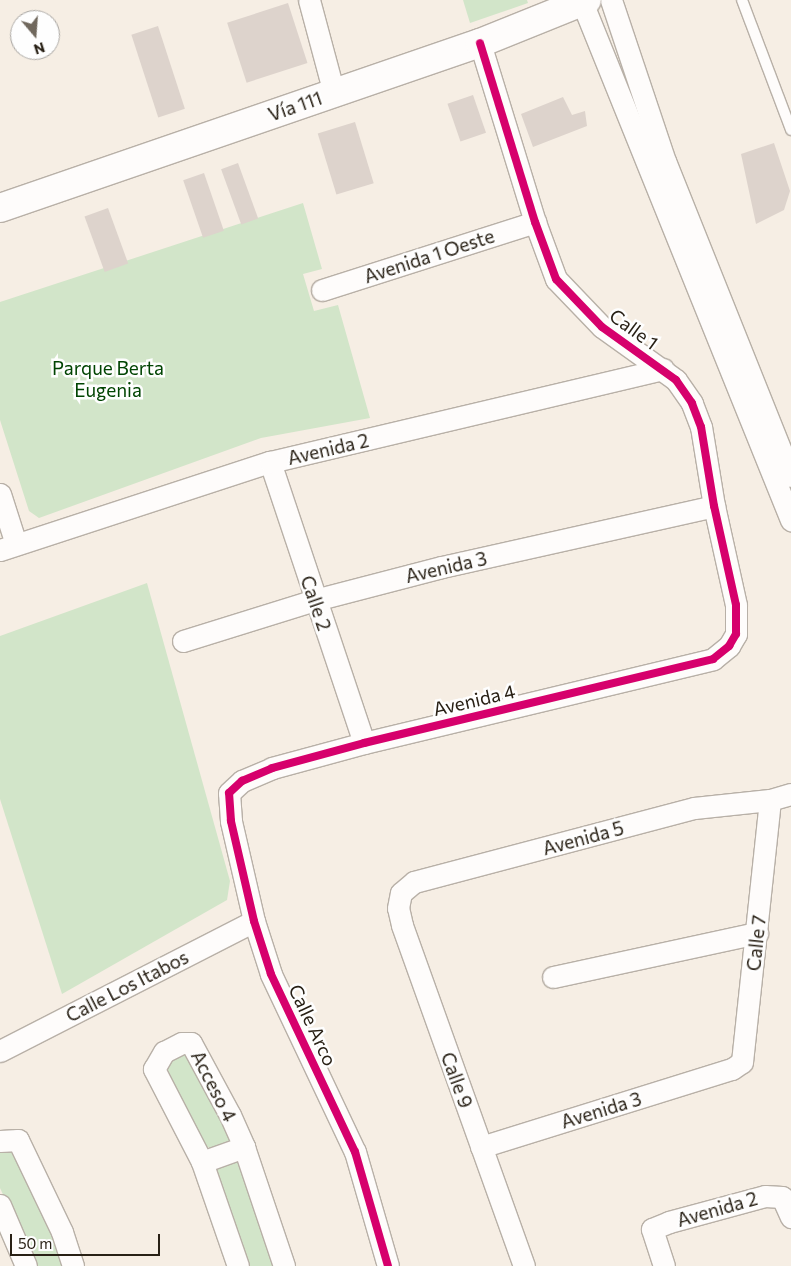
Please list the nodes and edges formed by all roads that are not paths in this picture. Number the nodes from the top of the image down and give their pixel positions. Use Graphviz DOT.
graph roads {
  1 [pos="309,0"];
  2 [pos="611,0"];
  3 [pos="742,0"];
  4 [pos="585,1"];
  5 [pos="480,43"];
  6 [pos="334,93"];
  7 [pos="791,130"];
  8 [pos="657,164"];
  9 [pos="0,208"];
  10 [pos="535,222"];
  11 [pos="322,290"];
  12 [pos="735,360"];
  13 [pos="663,369"];
  14 [pos="270,462"];
  15 [pos="791,476"];
  16 [pos="0,494"];
  17 [pos="714,506"];
  18 [pos="791,520"];
  19 [pos="8,547"];
  20 [pos="315,600"];
  21 [pos="183,641"];
  22 [pos="729,646"];
  23 [pos="364,743"];
  24 [pos="229,793"];
  25 [pos="791,794"];
  26 [pos="781,802"];
  27 [pos="401,893"];
  28 [pos="254,921"];
  29 [pos="757,933"];
  30 [pos="553,977"];
  31 [pos="0,1051"];
  32 [pos="721,1072"];
  33 [pos="0,1141"];
  34 [pos="244,1147"];
  35 [pos="481,1147"];
  36 [pos="202,1162"];
  37 [pos="0,1205"];
  38 [pos="791,1217"];
  39 [pos="26,1266"];
  40 [pos="73,1266"];
  41 [pos="238,1266"];
  42 [pos="284,1266"];
  43 [pos="388,1266"];
  44 [pos="524,1266"];
  45 [pos="664,1266"];
  1 -- 6 [label="street"];
  2 -- 8 [label="street"];
  3 -- 7 [label="lane"];
  4 -- 5 [label="main road, Vía 111"];
  4 -- 8 [label="street"];
  5 -- 6 [label="main road, Vía 111"];
  5 -- 10 [label="street, Calle 1"];
  6 -- 9 [label="main road, Vía 111"];
  8 -- 12 [label="street"];
  10 -- 11 [label="street, Avenida 1 Oeste"];
  10 -- 13 [label="street, Calle 1"];
  12 -- 15 [label="street"];
  12 -- 18 [label="street"];
  13 -- 14 [label="street, Avenida 2"];
  13 -- 17 [label="street, Calle 1"];
  14 -- 19 [label="street, Avenida 2"];
  14 -- 20 [label="street, Calle 2"];
  16 -- 19 [label="street"];
  17 -- 20 [label="street, Avenida 3"];
  17 -- 22 [label="street, Calle 1"];
  20 -- 21 [label="street, Avenida 3"];
  20 -- 23 [label="street, Calle 2"];
  22 -- 23 [label="street, Avenida 4"];
  23 -- 24 [label="street, Avenida 4"];
  24 -- 28 [label="street, Calle Arco"];
  25 -- 26 [label="street, Avenida 5"];
  26 -- 27 [label="street, Avenida 5"];
  26 -- 29 [label="street, Calle 7"];
  27 -- 35 [label="street, Calle 9"];
  28 -- 31 [label="street, Calle Los Itabos"];
  28 -- 43 [label="street, Calle Arco"];
  29 -- 30 [label="street"];
  29 -- 32 [label="street, Calle 7"];
  32 -- 35 [label="street, Avenida 3"];
  33 -- 40 [label="street"];
  34 -- 36 [label="street"];
  34 -- 36 [label="street, Acceso 4"];
  34 -- 42 [label="street, Acceso 4"];
  35 -- 44 [label="street, Calle 9"];
  36 -- 41 [label="street, Acceso 4"];
  37 -- 39 [label="street"];
  38 -- 45 [label="street, Avenida 2"];
}
